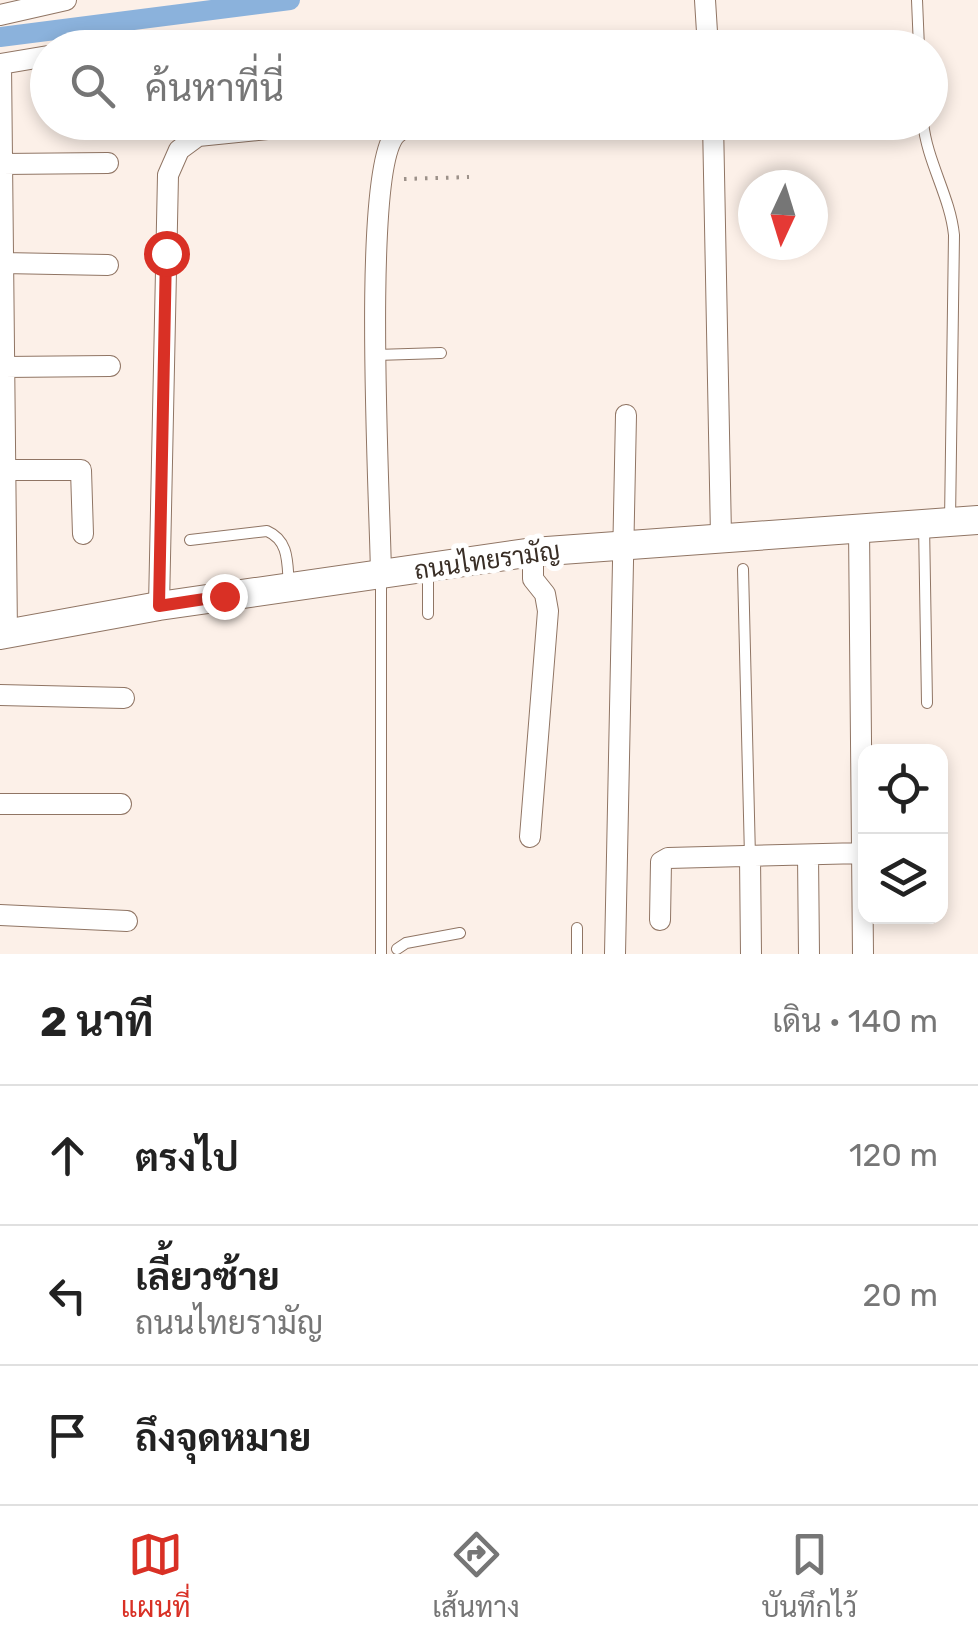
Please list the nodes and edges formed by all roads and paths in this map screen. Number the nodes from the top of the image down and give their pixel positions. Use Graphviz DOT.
graph roads {
  1 [pos="705,0"];
  2 [pos="917,0"];
  3 [pos="57,1"];
  4 [pos="0,14"];
  5 [pos="707,30"];
  6 [pos="918,30"];
  7 [pos="30,59"];
  8 [pos="1,130"];
  9 [pos="193,140"];
  10 [pos="393,140"];
  11 [pos="713,140"];
  12 [pos="925,140"];
  13 [pos="2,164"];
  14 [pos="108,164"];
  15 [pos="469,177"];
  16 [pos="381,182"];
  17 [pos="1,231"];
  18 [pos="3,263"];
  19 [pos="108,265"];
  20 [pos="2,336"];
  21 [pos="376,354"];
  22 [pos="441,354"];
  23 [pos="110,366"];
  24 [pos="4,367"];
  25 [pos="626,415"];
  26 [pos="2,448"];
  27 [pos="5,470"];
  28 [pos="950,522"];
  29 [pos="859,528"];
  30 [pos="83,534"];
  31 [pos="721,536"];
  32 [pos="190,540"];
  33 [pos="624,543"];
  34 [pos="533,552"];
  35 [pos="428,568"];
  36 [pos="743,570"];
  37 [pos="381,574"];
  38 [pos="289,586"];
  39 [pos="159,606"];
  40 [pos="428,614"];
  41 [pos="4,634"];
  42 [pos="0,695"];
  43 [pos="124,698"];
  44 [pos="927,703"];
  45 [pos="0,804"];
  46 [pos="121,804"];
  47 [pos="863,834"];
  48 [pos="530,837"];
  49 [pos="858,852"];
  50 [pos="808,855"];
  51 [pos="750,856"];
  52 [pos="0,915"];
  53 [pos="128,920"];
  54 [pos="660,920"];
  55 [pos="863,924"];
  56 [pos="577,928"];
  57 [pos="460,934"];
  58 [pos="381,948"];
  59 [pos="398,952"];
  60 [pos="577,954"];
  61 [pos="616,954"];
  62 [pos="751,954"];
  63 [pos="808,954"];
  64 [pos="863,954"];
  1 -- 5 [label="street"];
  2 -- 6 [label="lane"];
  3 -- 4 [label="street"];
  7 -- 8 [label="street"];
  8 -- 13 [label="street"];
  9 -- 39 [label="street"];
  10 -- 16 [label="street"];
  11 -- 31 [label="street"];
  12 -- 28 [label="lane"];
  13 -- 14 [label="street"];
  13 -- 17 [label="street"];
  15 -- 16 [label="path"];
  16 -- 21 [label="street"];
  17 -- 18 [label="street"];
  18 -- 19 [label="street"];
  18 -- 20 [label="street"];
  20 -- 24 [label="street"];
  21 -- 22 [label="lane"];
  21 -- 37 [label="street"];
  23 -- 24 [label="street"];
  24 -- 26 [label="street"];
  25 -- 33 [label="street"];
  26 -- 27 [label="street"];
  27 -- 30 [label="street"];
  27 -- 41 [label="street"];
  28 -- 29 [label="street, ถนนไทยรามัญ"];
  28 -- 44 [label="lane"];
  29 -- 31 [label="street, ถนนไทยรามัญ"];
  29 -- 47 [label="street"];
  31 -- 33 [label="street, ถนนไทยรามัญ"];
  32 -- 38 [label="lane"];
  33 -- 34 [label="street, ถนนไทยรามัญ"];
  33 -- 61 [label="street"];
  34 -- 35 [label="street, ถนนไทยรามัญ"];
  34 -- 48 [label="street"];
  35 -- 37 [label="street, ถนนไทยรามัญ"];
  35 -- 40 [label="lane"];
  36 -- 51 [label="lane"];
  37 -- 38 [label="street, ถนนไทยรามัญ"];
  37 -- 58 [label="lane"];
  38 -- 39 [label="street, ถนนไทยรามัญ"];
  39 -- 41 [label="street, ถนนไทยรามัญ"];
  42 -- 43 [label="street"];
  45 -- 46 [label="street"];
  49 -- 50 [label="street"];
  50 -- 51 [label="street"];
  50 -- 63 [label="street"];
  51 -- 54 [label="street"];
  51 -- 62 [label="street"];
  52 -- 53 [label="street"];
  55 -- 64 [label="street"];
  56 -- 60 [label="lane"];
  57 -- 59 [label="lane"];
  58 -- 59 [label="lane"];
}
